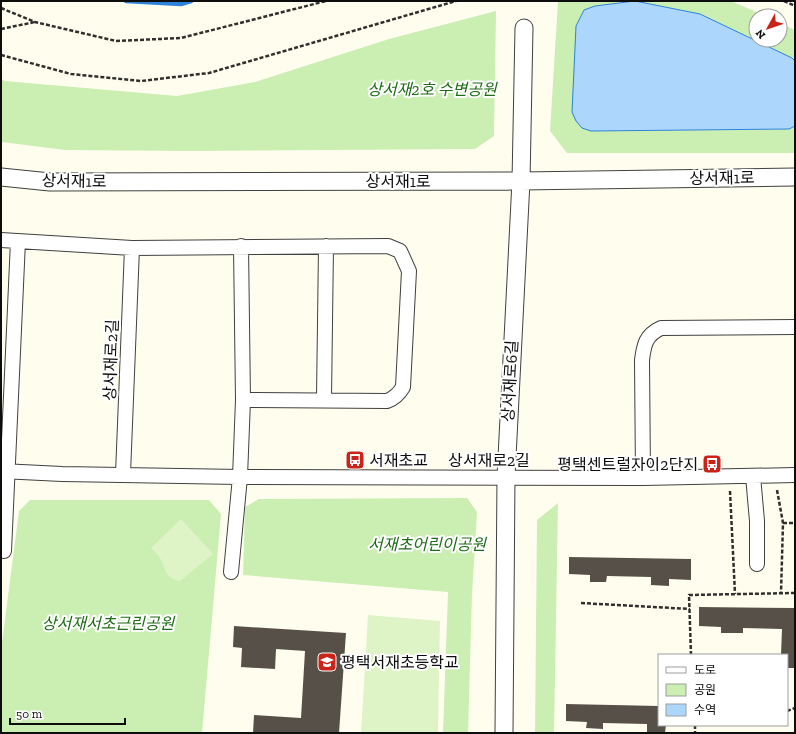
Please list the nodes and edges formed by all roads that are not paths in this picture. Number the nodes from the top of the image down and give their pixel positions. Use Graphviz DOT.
graph roads {
  1 [pos="524,28"];
  2 [pos="1,177"];
  3 [pos="795,177"];
  4 [pos="521,181"];
  5 [pos="1,240"];
  6 [pos="18,241"];
  7 [pos="241,246"];
  8 [pos="326,246"];
  9 [pos="132,248"];
  10 [pos="795,327"];
  11 [pos="324,399"];
  12 [pos="243,400"];
  13 [pos="4,472"];
  14 [pos="123,474"];
  15 [pos="795,475"];
  16 [pos="753,476"];
  17 [pos="240,477"];
  18 [pos="506,477"];
  19 [pos="642,478"];
  20 [pos="4,551"];
  21 [pos="757,564"];
  22 [pos="231,572"];
  23 [pos="504,733"];
  1 -- 4 [label="street, 상서재로6길"];
  2 -- 4 [label="street, 상서재1로"];
  3 -- 4 [label="street, 상서재1로"];
  4 -- 18 [label="street, 상서재로6길"];
  5 -- 6 [label="street"];
  6 -- 9 [label="street"];
  6 -- 13 [label="street"];
  7 -- 8 [label="street"];
  7 -- 9 [label="street"];
  7 -- 12 [label="street"];
  8 -- 11 [label="street"];
  8 -- 11 [label="street"];
  9 -- 14 [label="street, 상서재로2길"];
  10 -- 19 [label="street"];
  11 -- 12 [label="street"];
  12 -- 17 [label="street"];
  13 -- 14 [label="street, 상서재로2길"];
  13 -- 20 [label="street"];
  14 -- 17 [label="street, 상서재로2길"];
  15 -- 16 [label="street, 상서재로2길"];
  16 -- 19 [label="street, 상서재로2길"];
  16 -- 21 [label="street"];
  17 -- 18 [label="street, 상서재로2길"];
  17 -- 22 [label="street"];
  18 -- 19 [label="street, 상서재로2길"];
  18 -- 23 [label="street, 상서재로6길"];
}
